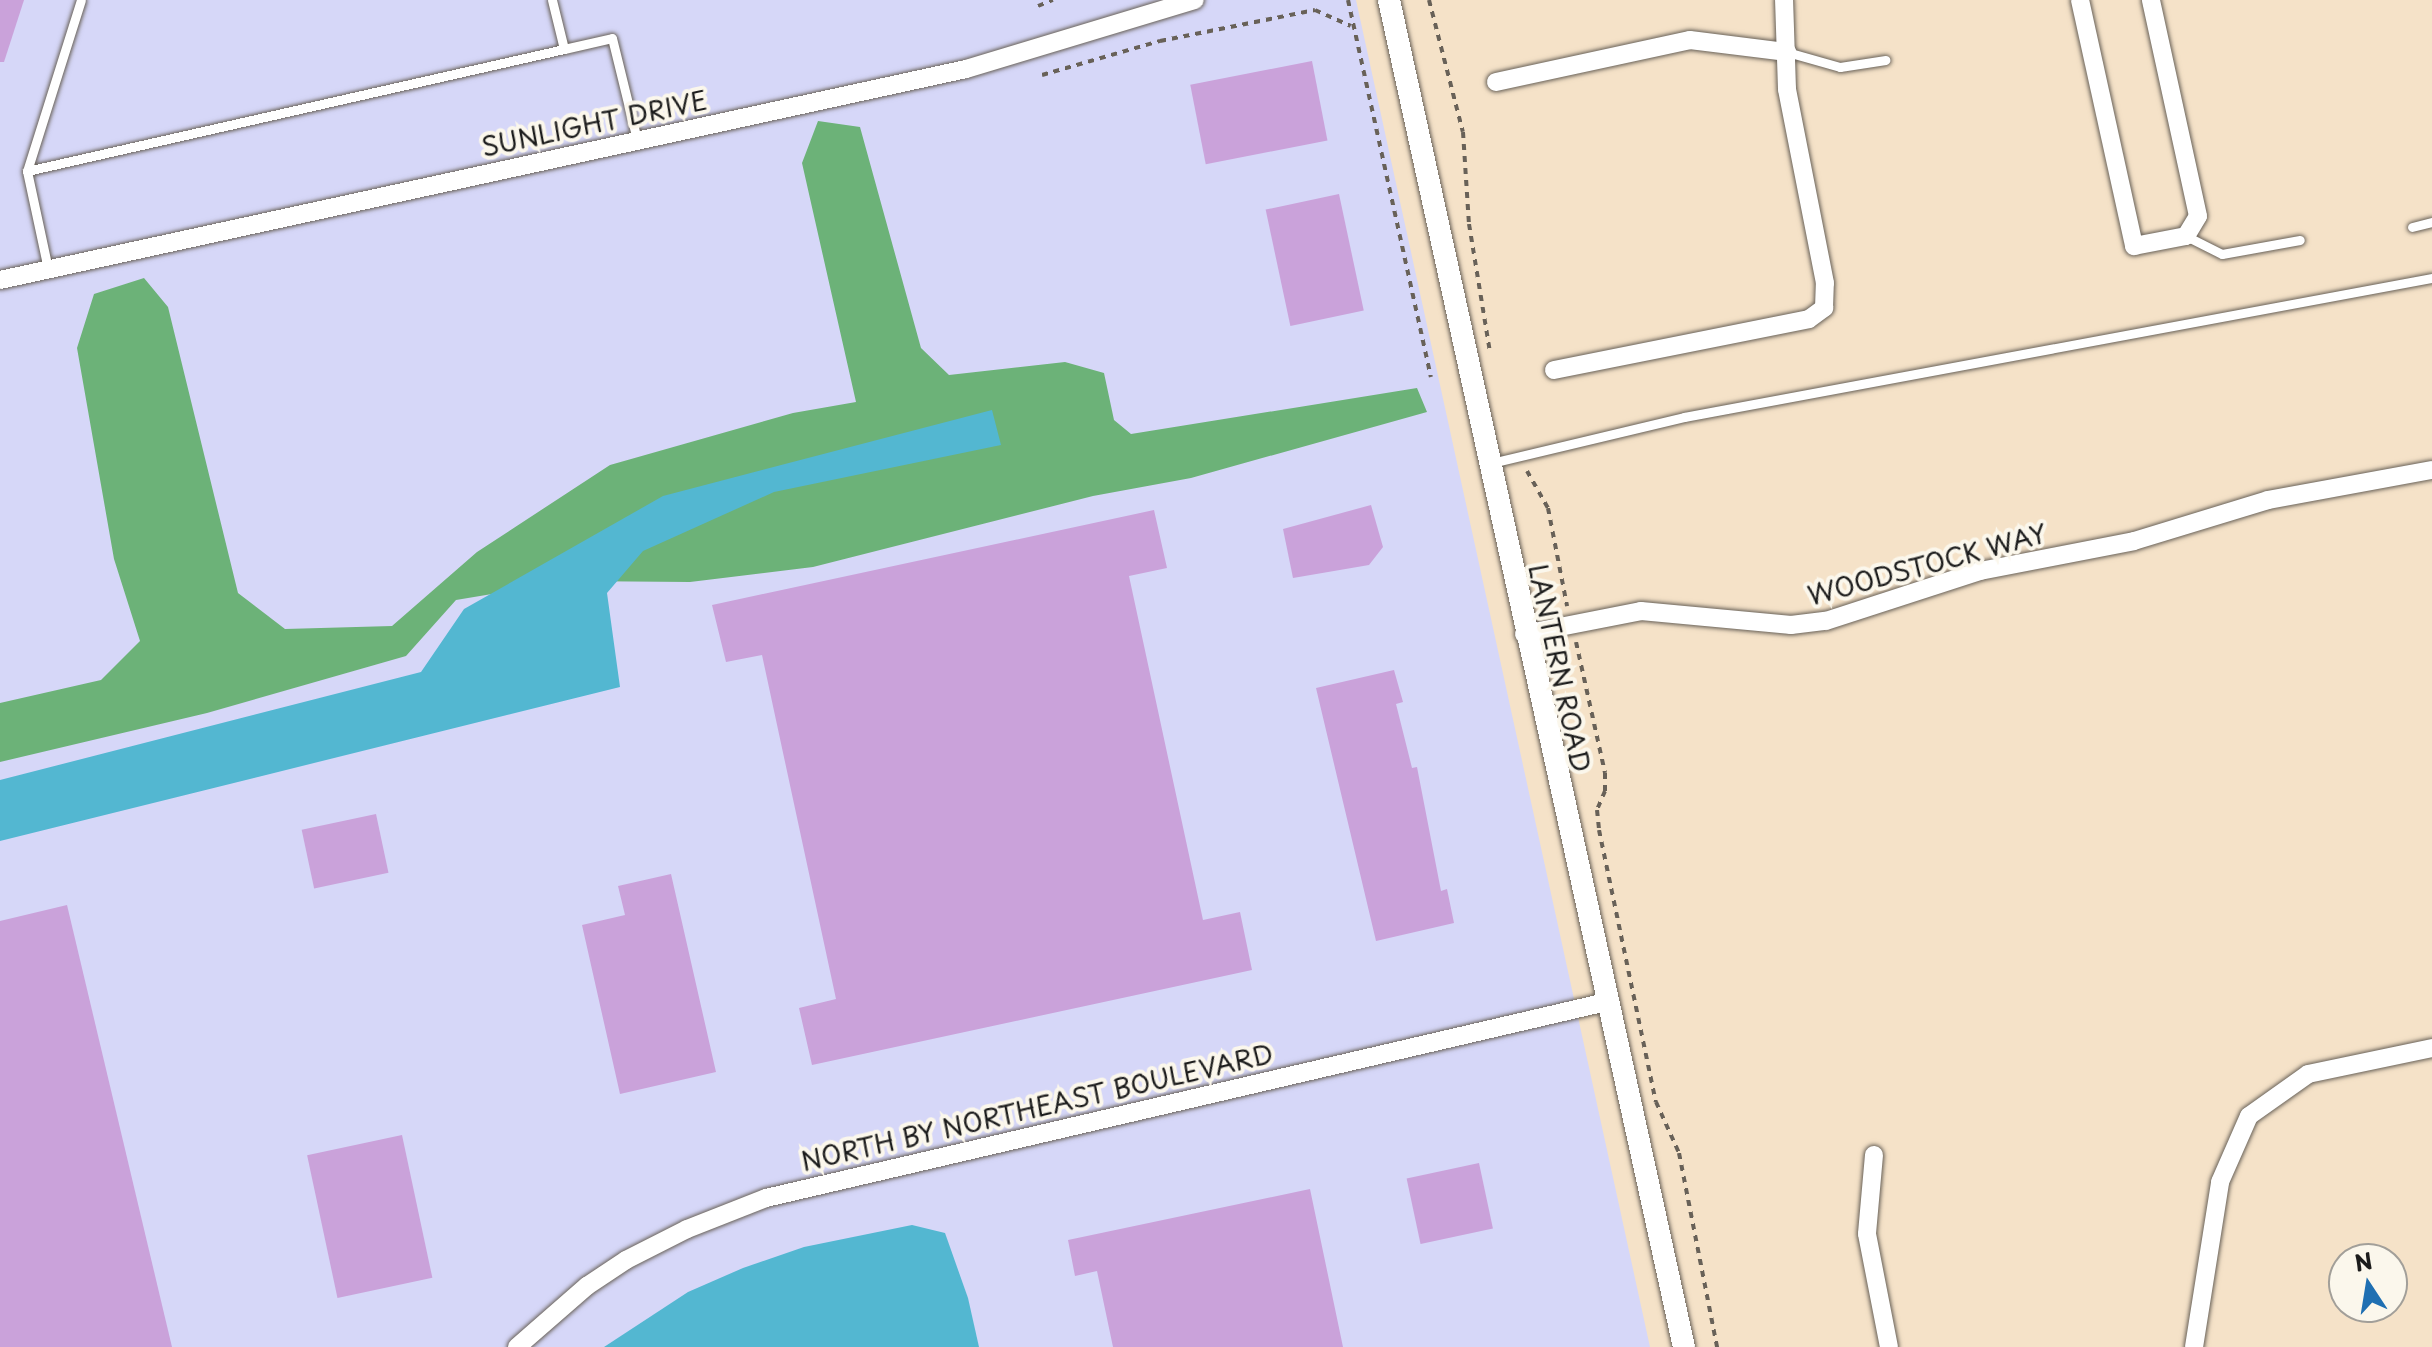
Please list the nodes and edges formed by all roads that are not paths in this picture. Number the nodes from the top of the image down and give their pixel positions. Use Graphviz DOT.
graph roads {
  1 [pos="81,0"];
  2 [pos="552,0"];
  3 [pos="1195,0"];
  4 [pos="1389,0"];
  5 [pos="1784,0"];
  6 [pos="2080,0"];
  7 [pos="2151,0"];
  8 [pos="564,49"];
  9 [pos="1787,52"];
  10 [pos="1885,60"];
  11 [pos="1496,82"];
  12 [pos="637,140"];
  13 [pos="27,171"];
  14 [pos="2432,222"];
  15 [pos="2412,227"];
  16 [pos="2186,236"];
  17 [pos="2300,240"];
  18 [pos="48,269"];
  19 [pos="2432,278"];
  20 [pos="0,280"];
  21 [pos="1554,370"];
  22 [pos="1487,464"];
  23 [pos="2432,470"];
  24 [pos="1524,634"];
  25 [pos="1606,1002"];
  26 [pos="2432,1048"];
  27 [pos="1874,1155"];
  28 [pos="517,1347"];
  29 [pos="1684,1347"];
  30 [pos="1889,1347"];
  31 [pos="2194,1347"];
  1 -- 13 [label="lane"];
  2 -- 8 [label="lane"];
  3 -- 12 [label="street, SUNLIGHT DRIVE"];
  4 -- 22 [label="street, LANTERN ROAD"];
  5 -- 9 [label="street"];
  6 -- 16 [label="street"];
  7 -- 16 [label="street"];
  8 -- 12 [label="lane"];
  8 -- 13 [label="lane"];
  9 -- 10 [label="lane"];
  9 -- 11 [label="street"];
  9 -- 21 [label="street"];
  12 -- 18 [label="street, SUNLIGHT DRIVE"];
  13 -- 18 [label="lane"];
  14 -- 15 [label="lane"];
  16 -- 17 [label="lane"];
  18 -- 20 [label="street, SUNLIGHT DRIVE"];
  19 -- 22 [label="lane"];
  22 -- 24 [label="street, LANTERN ROAD"];
  23 -- 24 [label="street, WOODSTOCK WAY"];
  24 -- 25 [label="street, LANTERN ROAD"];
  25 -- 28 [label="street, NORTH BY NORTHEAST BOULEVARD"];
  25 -- 29 [label="street, LANTERN ROAD"];
  26 -- 31 [label="street"];
  27 -- 30 [label="street"];
}
